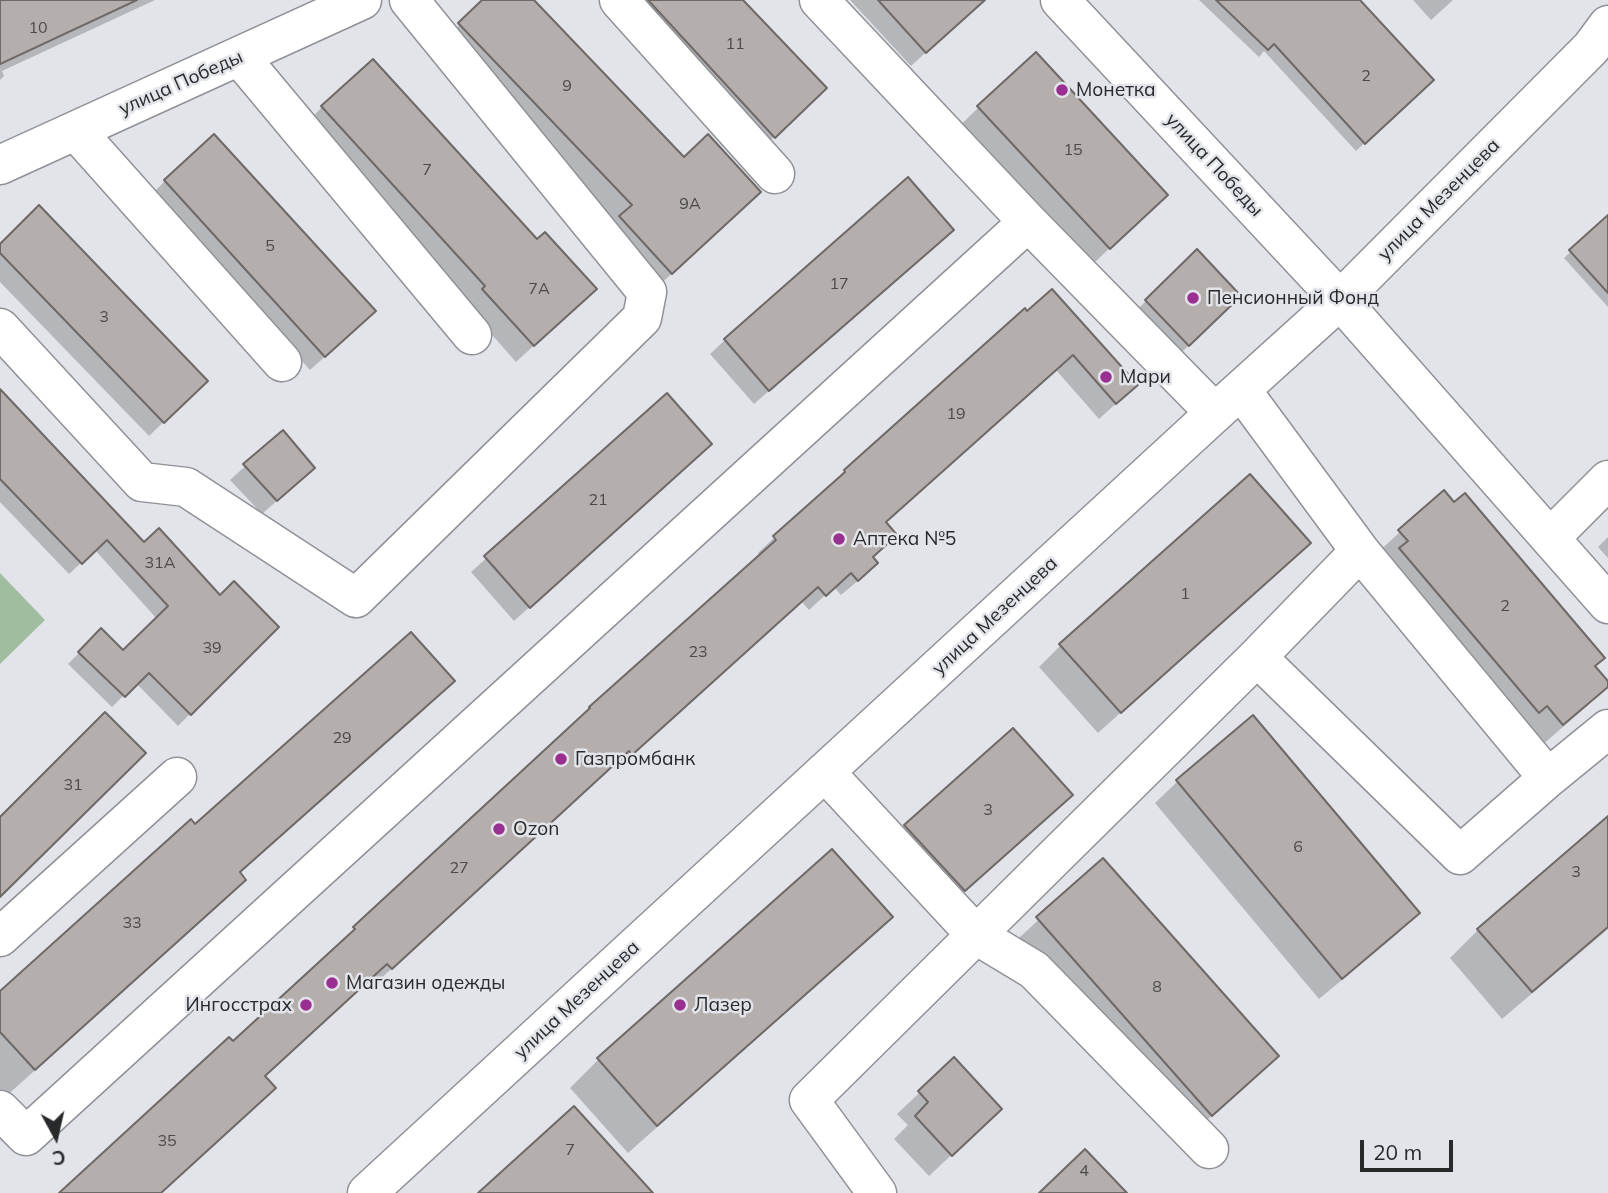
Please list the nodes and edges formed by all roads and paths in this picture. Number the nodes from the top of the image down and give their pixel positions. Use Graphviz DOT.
graph roads {
  1 [pos="362,0"];
  2 [pos="409,0"];
  3 [pos="619,0"];
  4 [pos="819,0"];
  5 [pos="1060,0"];
  6 [pos="1608,25"];
  7 [pos="239,57"];
  8 [pos="76,131"];
  9 [pos="0,165"];
  10 [pos="775,174"];
  11 [pos="1028,222"];
  12 [pos="1340,300"];
  13 [pos="0,328"];
  14 [pos="472,335"];
  15 [pos="282,362"];
  16 [pos="1228,402"];
  17 [pos="1608,480"];
  18 [pos="1550,538"];
  19 [pos="1360,551"];
  20 [pos="1608,604"];
  21 [pos="1257,657"];
  22 [pos="1608,729"];
  23 [pos="825,772"];
  24 [pos="177,777"];
  25 [pos="1548,778"];
  26 [pos="976,935"];
  27 [pos="0,937"];
  28 [pos="0,1110"];
  29 [pos="1209,1149"];
  30 [pos="372,1191"];
  31 [pos="877,1193"];
  1 -- 7 [label="main road, улица Победы"];
  2 -- 13 [label="main road"];
  3 -- 10 [label="main road"];
  4 -- 11 [label="main road"];
  5 -- 12 [label="main road, улица Победы"];
  6 -- 12 [label="main road, улица Мезенцева"];
  7 -- 8 [label="main road, улица Победы"];
  7 -- 14 [label="main road"];
  8 -- 9 [label="main road, улица Победы"];
  8 -- 15 [label="main road"];
  11 -- 16 [label="main road"];
  11 -- 28 [label="main road"];
  12 -- 16 [label="main road, улица Мезенцева"];
  12 -- 18 [label="main road, улица Победы"];
  16 -- 19 [label="main road"];
  16 -- 23 [label="main road, улица Мезенцева"];
  17 -- 18 [label="main road"];
  18 -- 20 [label="main road, улица Победы"];
  19 -- 21 [label="main road"];
  19 -- 25 [label="main road"];
  21 -- 25 [label="main road"];
  21 -- 26 [label="main road"];
  22 -- 25 [label="main road"];
  23 -- 26 [label="main road"];
  23 -- 30 [label="main road, улица Мезенцева"];
  24 -- 27 [label="main road"];
  26 -- 29 [label="main road"];
  26 -- 31 [label="main road"];
}
